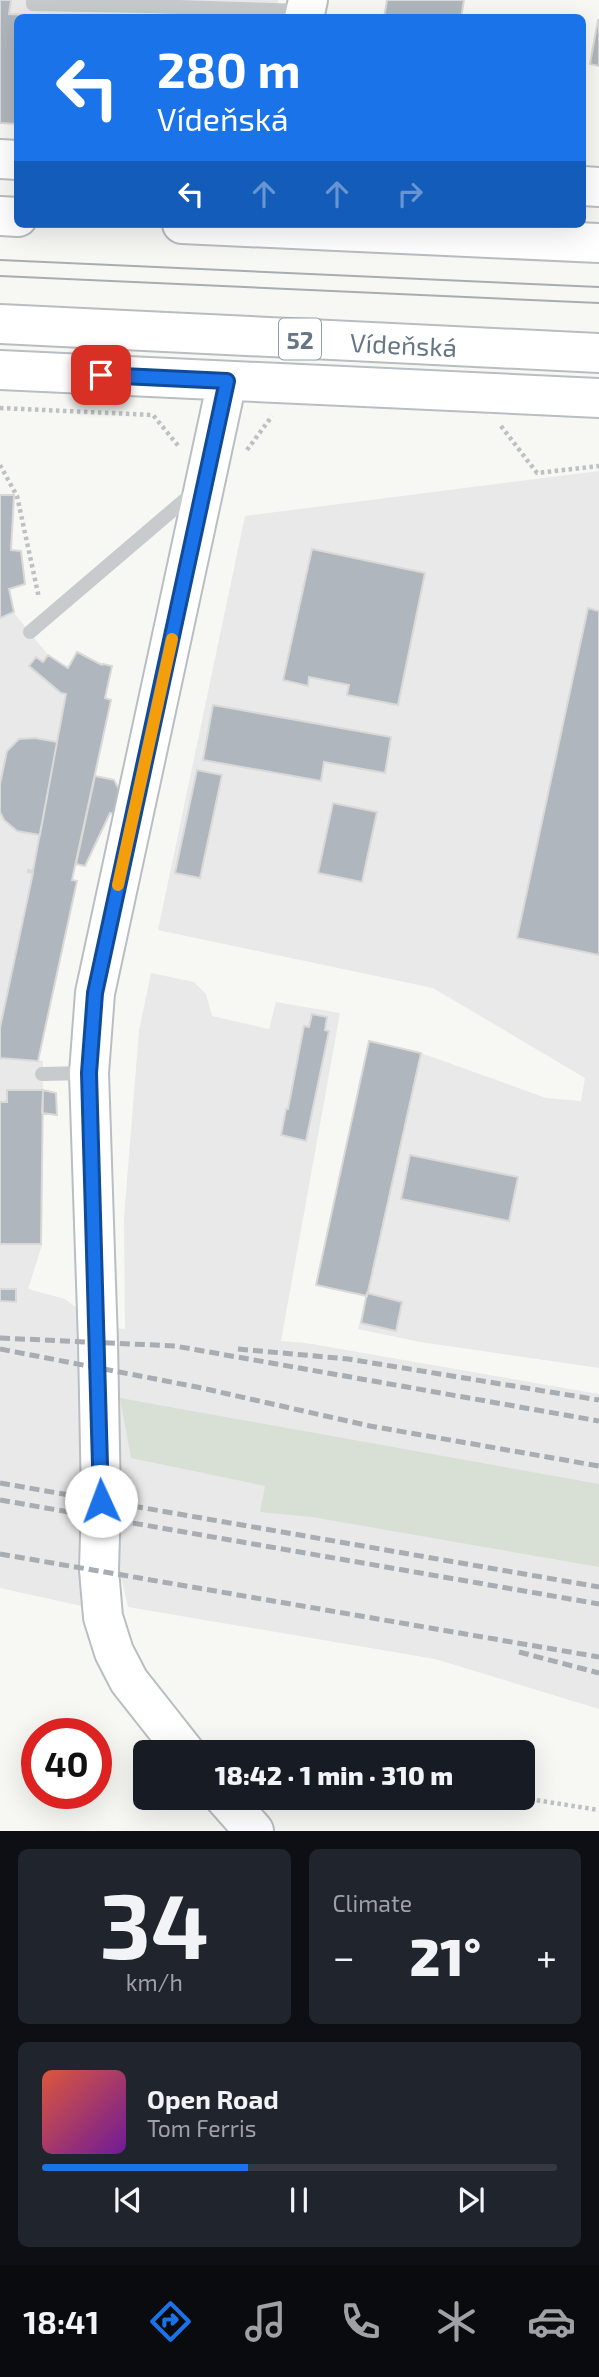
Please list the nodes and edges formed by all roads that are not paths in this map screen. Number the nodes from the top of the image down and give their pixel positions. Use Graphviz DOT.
graph roads {
  1 [pos="33,2"];
  2 [pos="147,3"];
  3 [pos="306,9"];
  4 [pos="270,228"];
  5 [pos="599,243"];
  6 [pos="0,324"];
  7 [pos="599,354"];
  8 [pos="0,370"];
  9 [pos="227,381"];
  10 [pos="599,398"];
  11 [pos="206,481"];
  12 [pos="30,632"];
  13 [pos="89,1073"];
  14 [pos="42,1074"];
  15 [pos="176,1740"];
  16 [pos="235,1810"];
  17 [pos="254,1831"];
  1 -- 2 [label="lane"];
  2 -- 3 [label="lane"];
  4 -- 5 [label="main road"];
  6 -- 7 [label="main road, Vídeňská / 52"];
  8 -- 9 [label="main road, Vídeňská"];
  9 -- 10 [label="main road, Vídeňská"];
  9 -- 11 [label="main road"];
  11 -- 12 [label="lane"];
  11 -- 13 [label="main road"];
  13 -- 14 [label="lane"];
  13 -- 15 [label="main road"];
  16 -- 17 [label="main road"];
}
